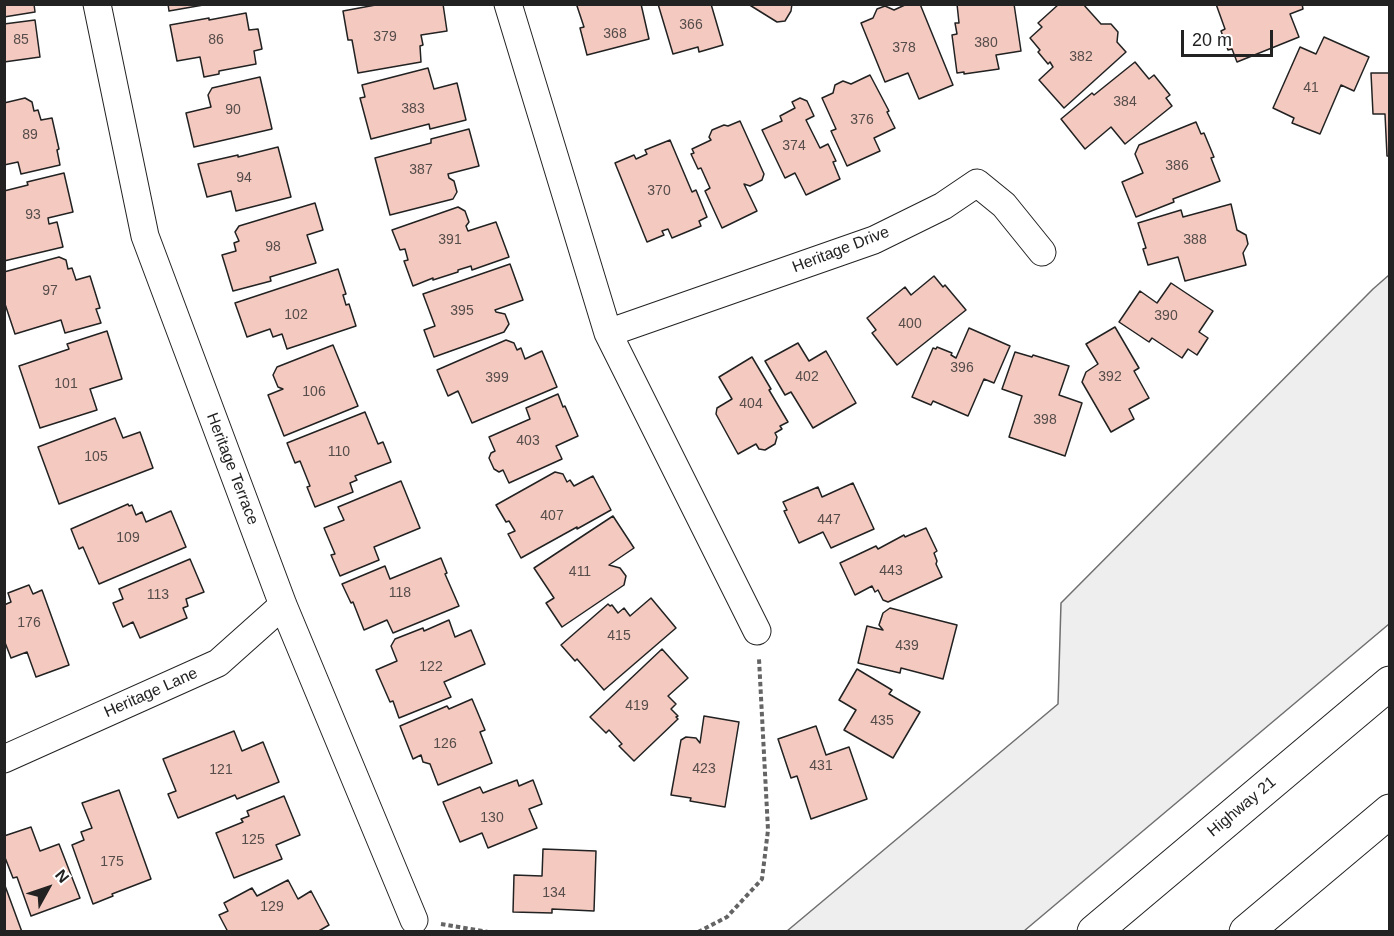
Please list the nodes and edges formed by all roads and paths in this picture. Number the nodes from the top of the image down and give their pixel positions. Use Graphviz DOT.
graph roads {
  1 [pos="98,4"];
  2 [pos="508,4"];
  3 [pos="1042,252"];
  4 [pos="608,333"];
  5 [pos="284,605"];
  6 [pos="757,631"];
  7 [pos="1389,683"];
  8 [pos="4,759"];
  9 [pos="1389,812"];
  10 [pos="414,920"];
  11 [pos="488,932"];
  12 [pos="698,932"];
  13 [pos="1094,932"];
  14 [pos="1246,932"];
  1 -- 5 [label="street, Heritage Terrace"];
  2 -- 4 [label="street"];
  3 -- 4 [label="street, Heritage Drive"];
  4 -- 6 [label="street"];
  5 -- 8 [label="street, Heritage Lane"];
  5 -- 10 [label="street, Heritage Terrace"];
  6 -- 12 [label="path"];
  7 -- 13 [label="main road, Highway 21"];
  9 -- 14 [label="main road"];
  10 -- 11 [label="path"];
}
